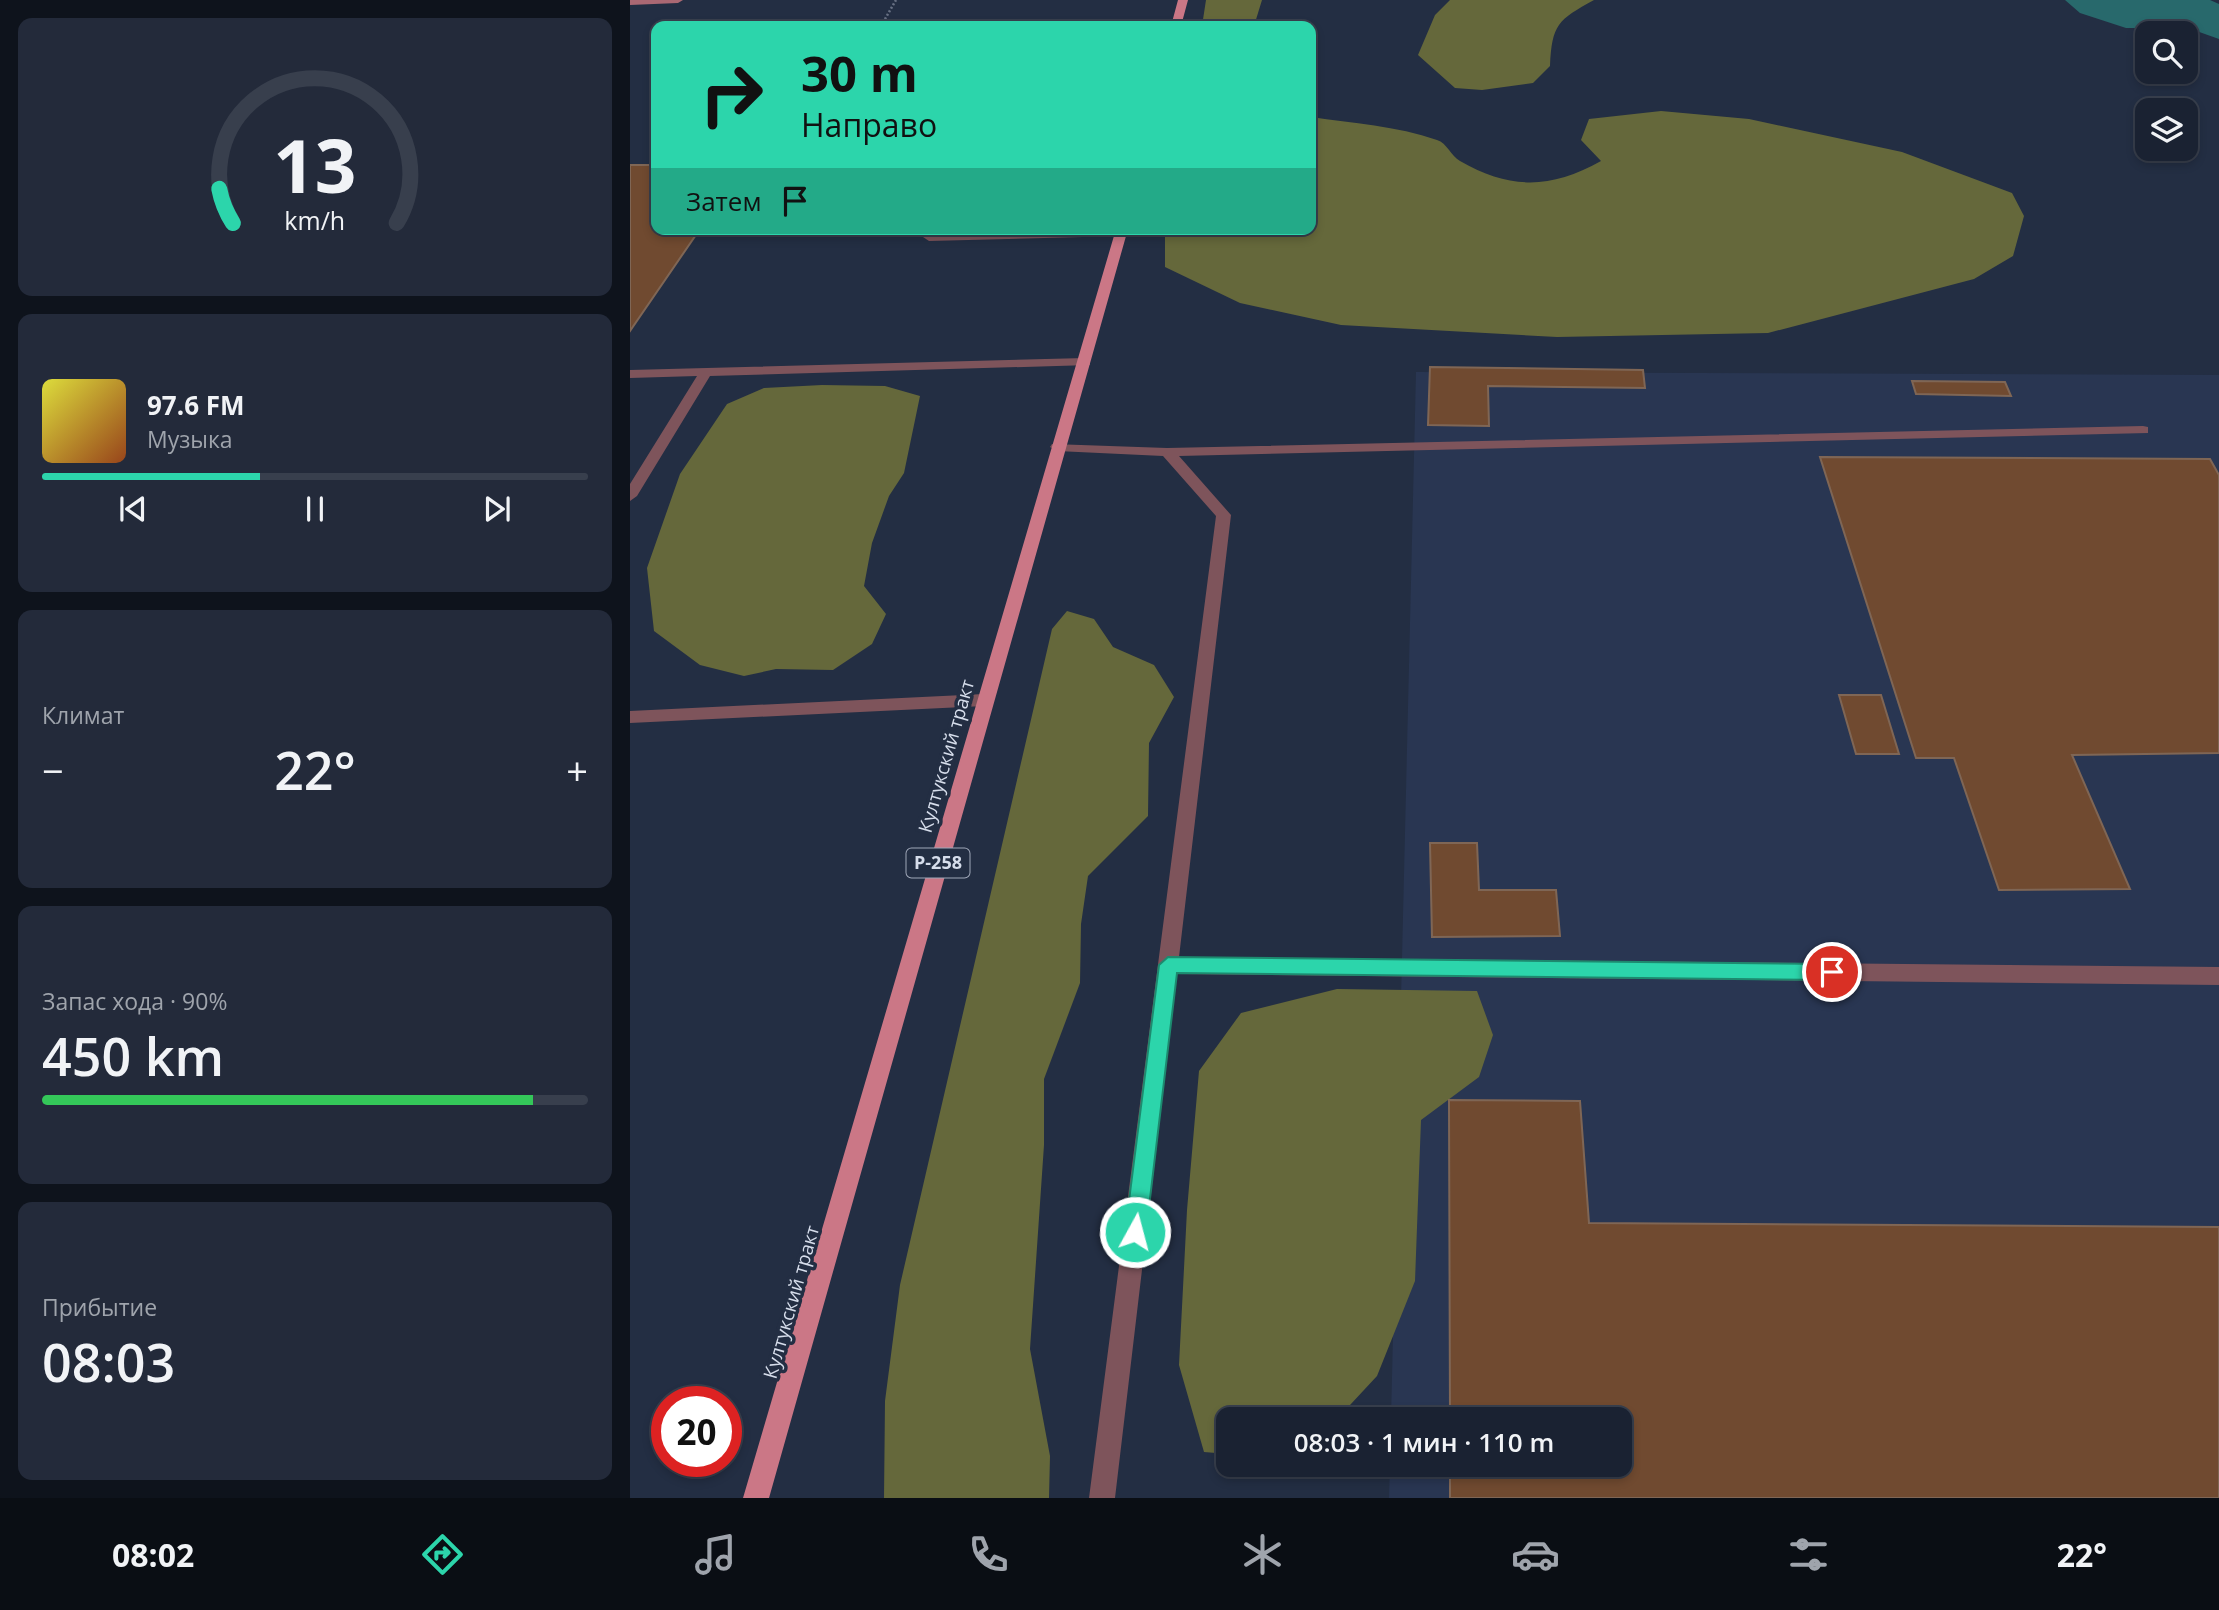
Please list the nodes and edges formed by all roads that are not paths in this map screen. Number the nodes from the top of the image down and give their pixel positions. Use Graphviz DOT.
graph roads {
  1 [pos="678,0"];
  2 [pos="1183,0"];
  3 [pos="630,2"];
  4 [pos="1177,21"];
  5 [pos="993,235"];
  6 [pos="1121,235"];
  7 [pos="929,237"];
  8 [pos="1084,362"];
  9 [pos="705,372"];
  10 [pos="630,374"];
  11 [pos="2143,430"];
  12 [pos="1057,447"];
  13 [pos="1167,452"];
  14 [pos="630,496"];
  15 [pos="984,700"];
  16 [pos="630,717"];
  17 [pos="1168,965"];
  18 [pos="2219,975"];
  19 [pos="757,1498"];
  20 [pos="1102,1498"];
  1 -- 3 [label="main road"];
  2 -- 4 [label="main road"];
  5 -- 7 [label="lane"];
  6 -- 8 [label="main road, Култукский тракт / Р-258"];
  8 -- 9 [label="lane"];
  8 -- 12 [label="main road, Култукский тракт / Р-258"];
  9 -- 10 [label="lane"];
  9 -- 14 [label="lane"];
  11 -- 13 [label="lane"];
  12 -- 13 [label="lane"];
  12 -- 15 [label="main road, Култукский тракт / Р-258"];
  13 -- 17 [label="lane"];
  15 -- 16 [label="lane"];
  15 -- 19 [label="main road, Култукский тракт / Р-258"];
  17 -- 18 [label="lane"];
  17 -- 20 [label="lane"];
}
